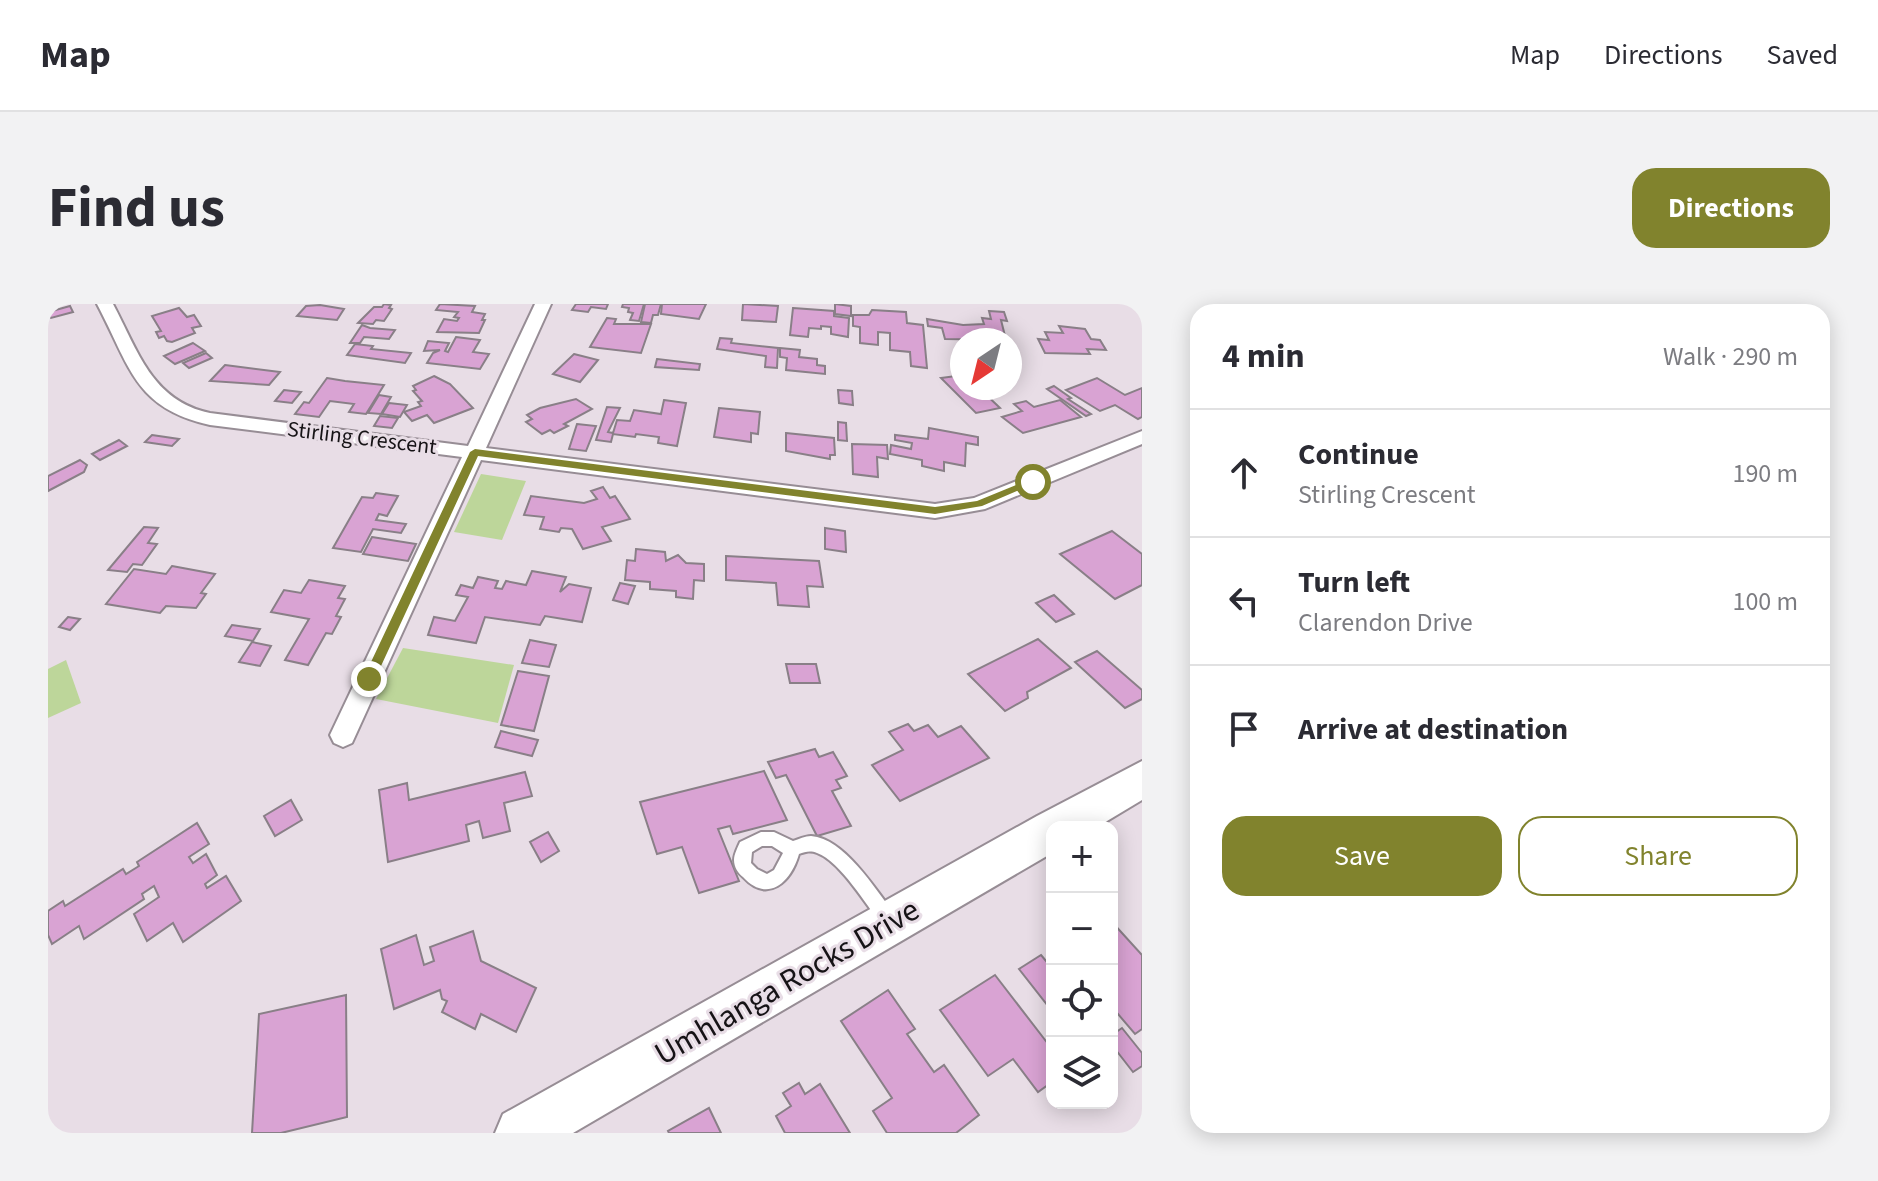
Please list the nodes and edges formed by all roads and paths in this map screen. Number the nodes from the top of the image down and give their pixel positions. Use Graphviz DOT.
graph roads {
  1 [pos="105,304"];
  2 [pos="543,304"];
  3 [pos="1142,437"];
  4 [pos="475,452"];
  5 [pos="343,735"];
  6 [pos="1142,779"];
  7 [pos="1068,821"];
  8 [pos="1046,833"];
  9 [pos="792,849"];
  10 [pos="890,923"];
  11 [pos="522,1133"];
  1 -- 4 [label="street, Stirling Crescent"];
  2 -- 4 [label="street"];
  3 -- 4 [label="street, Stirling Crescent"];
  4 -- 5 [label="street"];
  6 -- 7 [label="main road"];
  8 -- 10 [label="main road, Umhlanga Rocks Drive"];
  9 -- 10 [label="lane"];
  10 -- 11 [label="main road, Umhlanga Rocks Drive"];
}
